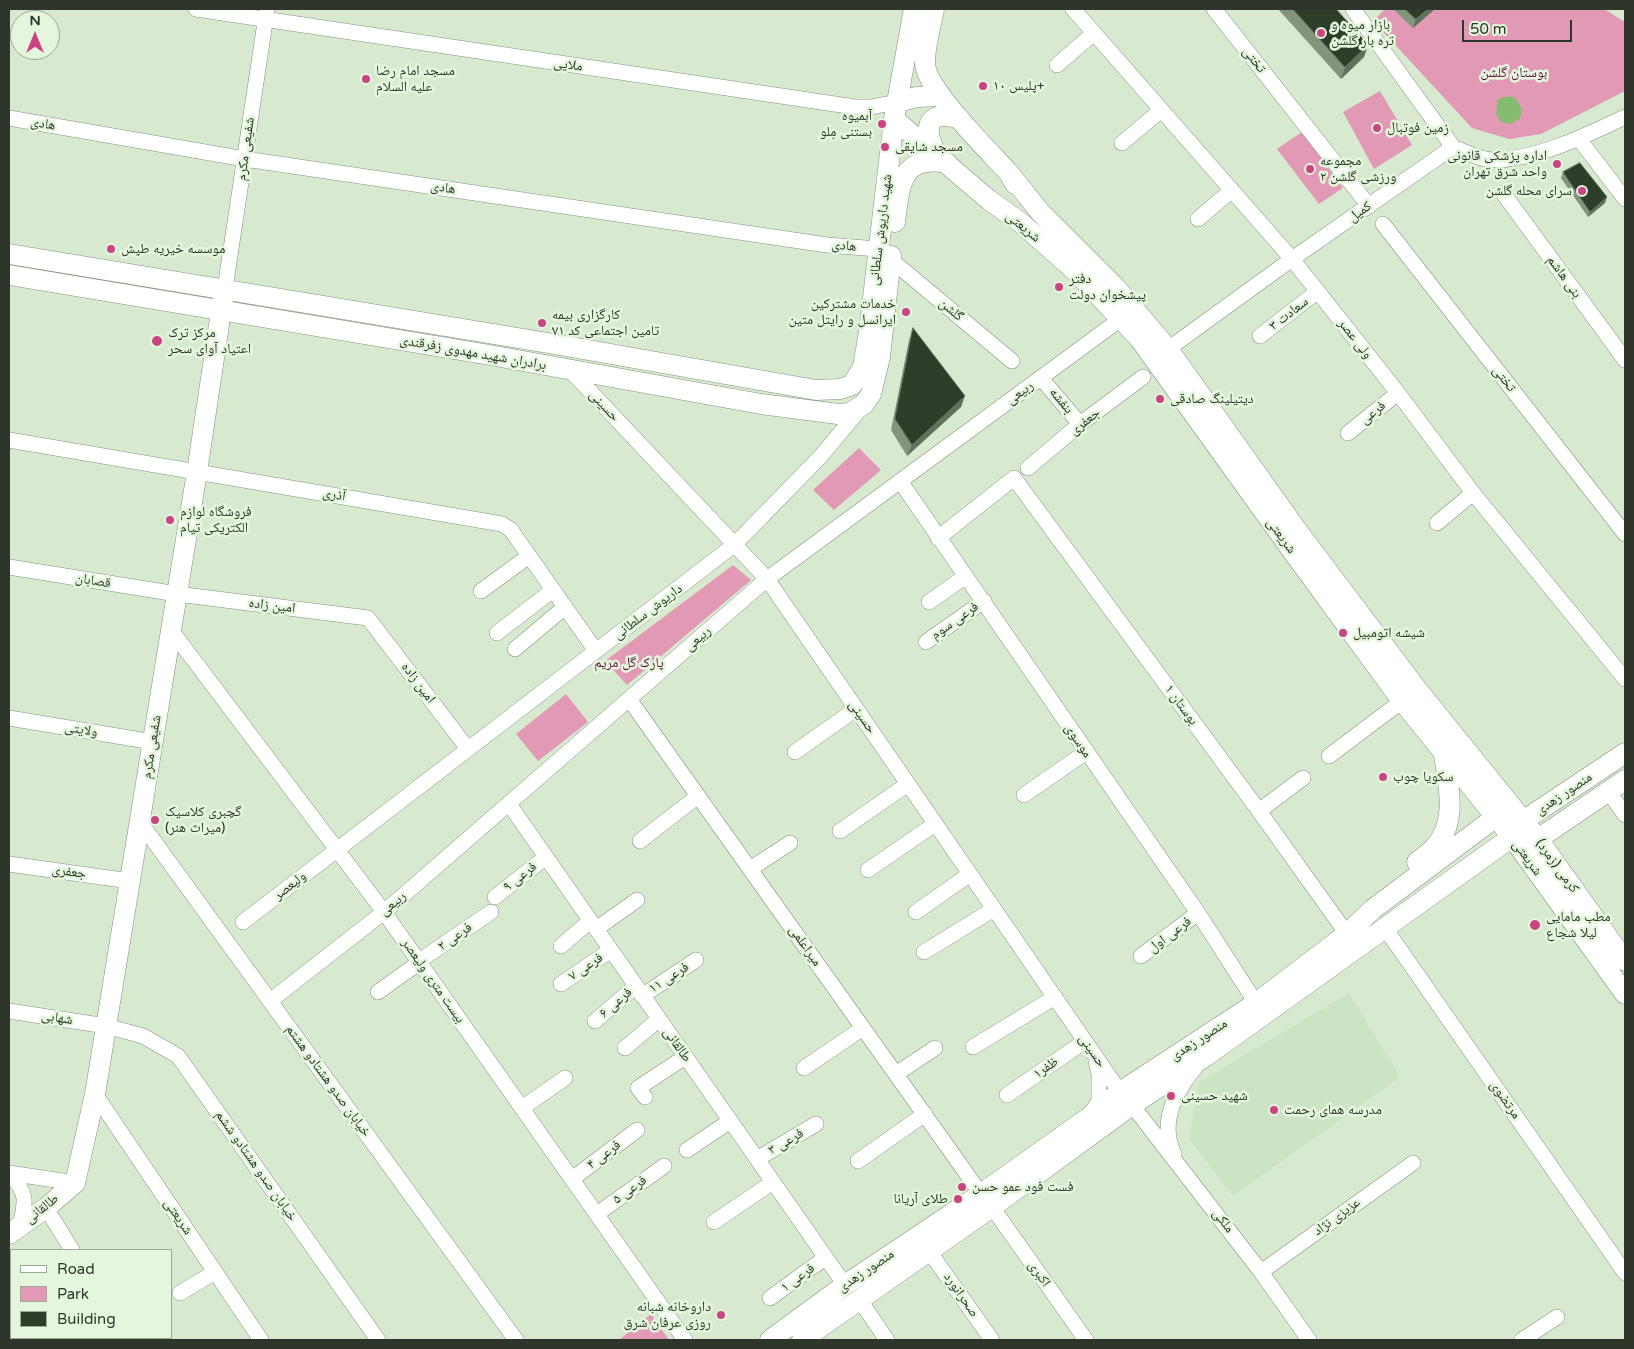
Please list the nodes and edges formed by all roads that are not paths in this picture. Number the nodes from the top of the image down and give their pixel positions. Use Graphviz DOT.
graph roads {
  1 [pos="196,9"];
  2 [pos="914,9"];
  3 [pos="934,9"];
  4 [pos="1073,9"];
  5 [pos="1214,9"];
  6 [pos="1353,9"];
  7 [pos="266,14"];
  8 [pos="1094,33"];
  9 [pos="1057,65"];
  10 [pos="940,96"];
  11 [pos="896,110"];
  12 [pos="1160,110"];
  13 [pos="1625,117"];
  14 [pos="9,118"];
  15 [pos="960,118"];
  16 [pos="1579,139"];
  17 [pos="1122,144"];
  18 [pos="1453,147"];
  19 [pos="245,159"];
  20 [pos="942,159"];
  21 [pos="1009,173"];
  22 [pos="1232,190"];
  23 [pos="1503,193"];
  24 [pos="1625,199"];
  25 [pos="989,200"];
  26 [pos="1369,206"];
  27 [pos="1198,219"];
  28 [pos="1383,224"];
  29 [pos="884,253"];
  30 [pos="9,254"];
  31 [pos="1292,259"];
  32 [pos="9,275"];
  33 [pos="225,289"];
  34 [pos="1318,292"];
  35 [pos="221,311"];
  36 [pos="1122,318"];
  37 [pos="876,333"];
  38 [pos="1260,336"];
  39 [pos="554,344"];
  40 [pos="1168,349"];
  41 [pos="1625,360"];
  42 [pos="1012,361"];
  43 [pos="570,370"];
  44 [pos="1143,377"];
  45 [pos="1041,378"];
  46 [pos="1398,393"];
  47 [pos="864,404"];
  48 [pos="1080,424"];
  49 [pos="1348,433"];
  50 [pos="9,440"];
  51 [pos="1028,468"];
  52 [pos="197,472"];
  53 [pos="900,481"];
  54 [pos="1473,493"];
  55 [pos="1437,523"];
  56 [pos="1625,534"];
  57 [pos="938,538"];
  58 [pos="734,545"];
  59 [pos="529,556"];
  60 [pos="9,567"];
  61 [pos="966,576"];
  62 [pos="767,579"];
  63 [pos="553,590"];
  64 [pos="481,591"];
  65 [pos="177,594"];
  66 [pos="984,601"];
  67 [pos="930,602"];
  68 [pos="565,607"];
  69 [pos="368,618"];
  70 [pos="171,630"];
  71 [pos="497,633"];
  72 [pos="926,642"];
  73 [pos="514,649"];
  74 [pos="596,651"];
  75 [pos="1625,679"];
  76 [pos="629,699"];
  77 [pos="1402,701"];
  78 [pos="856,709"];
  79 [pos="9,718"];
  80 [pos="153,742"];
  81 [pos="468,750"];
  82 [pos="795,752"];
  83 [pos="1086,752"];
  84 [pos="1444,753"];
  85 [pos="1625,753"];
  86 [pos="1329,756"];
  87 [pos="1304,778"];
  88 [pos="1625,780"];
  89 [pos="908,784"];
  90 [pos="1608,791"];
  91 [pos="1024,795"];
  92 [pos="698,796"];
  93 [pos="509,804"];
  94 [pos="1259,811"];
  95 [pos="1625,815"];
  96 [pos="1496,818"];
  97 [pos="140,822"];
  98 [pos="936,824"];
  99 [pos="1518,829"];
  100 [pos="840,831"];
  101 [pos="1538,840"];
  102 [pos="640,841"];
  103 [pos="790,843"];
  104 [pos="337,850"];
  105 [pos="546,856"];
  106 [pos="9,864"];
  107 [pos="750,869"];
  108 [pos="868,870"];
  109 [pos="970,874"];
  110 [pos="130,881"];
  111 [pos="495,896"];
  112 [pos="637,900"];
  113 [pos="994,909"];
  114 [pos="1373,909"];
  115 [pos="384,912"];
  116 [pos="491,912"];
  117 [pos="916,912"];
  118 [pos="1198,913"];
  119 [pos="243,922"];
  120 [pos="593,925"];
  121 [pos="1385,928"];
  122 [pos="1347,934"];
  123 [pos="561,946"];
  124 [pos="611,950"];
  125 [pos="924,952"];
  126 [pos="1141,956"];
  127 [pos="696,960"];
  128 [pos="1625,961"];
  129 [pos="420,962"];
  130 [pos="561,984"];
  131 [pos="639,991"];
  132 [pos="378,992"];
  133 [pos="1625,994"];
  134 [pos="1054,997"];
  135 [pos="270,1001"];
  136 [pos="1256,1003"];
  137 [pos="9,1011"];
  138 [pos="659,1019"];
  139 [pos="596,1021"];
  140 [pos="106,1026"];
  141 [pos="863,1028"];
  142 [pos="1085,1041"];
  143 [pos="973,1047"];
  144 [pos="625,1048"];
  145 [pos="935,1048"];
  146 [pos="1094,1054"];
  147 [pos="1206,1056"];
  148 [pos="685,1057"];
  149 [pos="804,1068"];
  150 [pos="896,1074"];
  151 [pos="565,1078"];
  152 [pos="95,1094"];
  153 [pos="1007,1095"];
  154 [pos="645,1097"];
  155 [pos="1126,1099"];
  156 [pos="522,1108"];
  157 [pos="924,1114"];
  158 [pos="1088,1118"];
  159 [pos="730,1121"];
  160 [pos="816,1124"];
  161 [pos="637,1130"];
  162 [pos="687,1150"];
  163 [pos="756,1159"];
  164 [pos="858,1161"];
  165 [pos="1413,1163"];
  166 [pos="1179,1164"];
  167 [pos="664,1166"];
  168 [pos="9,1172"];
  169 [pos="572,1179"];
  170 [pos="75,1182"];
  171 [pos="773,1182"];
  172 [pos="986,1201"];
  173 [pos="46,1208"];
  174 [pos="597,1214"];
  175 [pos="714,1222"];
  176 [pos="14,1230"];
  177 [pos="71,1249"];
  178 [pos="930,1251"];
  179 [pos="825,1258"];
  180 [pos="215,1272"];
  181 [pos="1261,1272"];
  182 [pos="1625,1273"];
  183 [pos="845,1286"];
  184 [pos="180,1293"];
  185 [pos="770,1298"];
  186 [pos="859,1299"];
  187 [pos="1557,1317"];
  188 [pos="261,1340"];
  189 [pos="378,1340"];
  190 [pos="516,1340"];
  191 [pos="685,1340"];
  192 [pos="770,1340"];
  193 [pos="802,1340"];
  194 [pos="887,1340"];
  195 [pos="992,1340"];
  196 [pos="1086,1340"];
  197 [pos="1309,1340"];
  198 [pos="1522,1340"];
  1 -- 7 [label="street, ملایی"];
  2 -- 11 [label="main road, شهید داریوش سلطانی"];
  3 -- 10 [label="main road, شریعتی"];
  4 -- 8 [label="street, ولی عصر"];
  5 -- 26 [label="street, تختی"];
  6 -- 18 [label="street"];
  7 -- 11 [label="street, ملایی"];
  7 -- 19 [label="street, شفیعی مکرم"];
  8 -- 9 [label="street"];
  8 -- 12 [label="street, ولی عصر"];
  10 -- 11 [label="main road, ملایی"];
  10 -- 15 [label="main road, شریعتی"];
  11 -- 20 [label="main road, شریعتی"];
  11 -- 29 [label="main road, شهید داریوش سلطانی"];
  12 -- 17 [label="street"];
  12 -- 22 [label="street, ولی عصر"];
  13 -- 16 [label="street"];
  14 -- 19 [label="street, هادی"];
  15 -- 20 [label="main road"];
  15 -- 21 [label="main road, شریعتی"];
  16 -- 18 [label="street"];
  16 -- 24 [label="street"];
  18 -- 26 [label="street, کمیل"];
  19 -- 29 [label="street, هادی"];
  19 -- 33 [label="street, شفیعی مکرم"];
  20 -- 25 [label="main road, شریعتی"];
  20 -- 29 [label="main road, شهید داریوش سلطانی"];
  21 -- 25 [label="main road"];
  21 -- 40 [label="main road, شریعتی"];
  22 -- 27 [label="street"];
  22 -- 31 [label="street, ولی عصر"];
  23 -- 41 [label="street, بنی هاشم"];
  25 -- 36 [label="main road, شریعتی"];
  26 -- 31 [label="street, کمیل"];
  28 -- 56 [label="street, تختی"];
  29 -- 37 [label="main road, شهید داریوش سلطانی"];
  29 -- 42 [label="street, گلشن"];
  30 -- 33 [label="main road, برادران شهید مهدوی زفرقندی"];
  31 -- 34 [label="street, ولی عصر"];
  31 -- 40 [label="street, کمیل"];
  32 -- 35 [label="main road, برادران شهید مهدوی زفرقندی"];
  33 -- 35 [label="main road, شفیعی مکرم"];
  33 -- 39 [label="main road, برادران شهید مهدوی زفرقندی"];
  34 -- 38 [label="street, سعادت ۳"];
  34 -- 46 [label="street, ولی عصر"];
  35 -- 43 [label="main road, برادران شهید مهدوی زفرقندی"];
  35 -- 52 [label="main road, شفیعی مکرم"];
  36 -- 45 [label="street, ربیعی"];
  36 -- 77 [label="main road, شریعتی"];
  37 -- 39 [label="main road, برادران شهید مهدوی زفرقندی"];
  37 -- 47 [label="main road"];
  39 -- 43 [label="main road"];
  40 -- 99 [label="main road, شریعتی"];
  43 -- 47 [label="main road, برادران شهید مهدوی زفرقندی"];
  43 -- 58 [label="street, حسینی"];
  44 -- 48 [label="street, جعفری"];
  45 -- 48 [label="street, بنفشه"];
  45 -- 53 [label="street, ربیعی"];
  46 -- 49 [label="street, فرعی"];
  46 -- 54 [label="street, ولی عصر"];
  47 -- 58 [label="street, داریوش سلطانی"];
  48 -- 51 [label="street, جعفری"];
  50 -- 52 [label="street, آذری"];
  52 -- 59 [label="street, آذری"];
  52 -- 65 [label="main road, شفیعی مکرم"];
  53 -- 57 [label="street, موسوی"];
  53 -- 62 [label="street, ربیعی"];
  54 -- 55 [label="street"];
  54 -- 75 [label="street, ولی عصر"];
  57 -- 61 [label="street, موسوی"];
  57 -- 94 [label="street, بوستان ۱"];
  58 -- 62 [label="street, حسینی"];
  58 -- 74 [label="street, داریوش سلطانی"];
  59 -- 63 [label="street, آذری"];
  59 -- 64 [label="street"];
  60 -- 65 [label="street, قصابان"];
  61 -- 66 [label="street, موسوی"];
  61 -- 67 [label="street"];
  62 -- 76 [label="street, ربیعی"];
  62 -- 78 [label="street, حسینی"];
  63 -- 68 [label="street, آذری"];
  63 -- 71 [label="street"];
  65 -- 69 [label="street, امين زاده"];
  65 -- 70 [label="main road, شفیعی مکرم"];
  66 -- 72 [label="street, فرعی سوم"];
  66 -- 83 [label="street, موسوی"];
  68 -- 73 [label="street"];
  68 -- 74 [label="street, آذری"];
  69 -- 81 [label="street, امین زاده"];
  70 -- 80 [label="main road, شفیعی مکرم"];
  70 -- 104 [label="street, بیست متری ولیعصر"];
  74 -- 81 [label="street, داریوش سلطانی"];
  76 -- 92 [label="street, میراعلمی"];
  76 -- 93 [label="street, ربیعی"];
  77 -- 84 [label="main road, شریعتی"];
  77 -- 86 [label="street"];
  78 -- 82 [label="street"];
  78 -- 89 [label="street, حسینی"];
  79 -- 80 [label="street, ولایتی"];
  80 -- 97 [label="main road, شفیعی مکرم"];
  81 -- 104 [label="street, داریوش سلطانی"];
  83 -- 91 [label="street"];
  83 -- 118 [label="street, موسوی"];
  84 -- 96 [label="main road, شریعتی"];
  84 -- 114 [label="main road"];
  85 -- 99 [label="main road, منصور زهدی"];
  87 -- 94 [label="street"];
  88 -- 90 [label="main road, منصور زهدی"];
  89 -- 98 [label="street, حسینی"];
  89 -- 100 [label="street"];
  90 -- 95 [label="street"];
  90 -- 101 [label="main road, منصور زهدی"];
  92 -- 102 [label="street"];
  92 -- 107 [label="street, میراعلمی"];
  93 -- 105 [label="street, طالقانی"];
  93 -- 115 [label="street, ربیعی"];
  94 -- 122 [label="street, بوستان ۱"];
  96 -- 99 [label="main road, منصور زهدی"];
  96 -- 114 [label="main road, منصور زهدی"];
  97 -- 110 [label="main road, شفیعی مکرم"];
  97 -- 135 [label="street, خیابان صدو هشتادو هشتم"];
  98 -- 108 [label="street"];
  98 -- 109 [label="street, حسینی"];
  99 -- 101 [label="main road, کرمی (زمرد)"];
  99 -- 121 [label="main road, منصور زهدی"];
  99 -- 133 [label="main road, شریعتی"];
  101 -- 128 [label="main road, کرمی (زمرد)"];
  103 -- 107 [label="street"];
  104 -- 115 [label="street, بیست متری ولیعصر"];
  104 -- 119 [label="street, ولیعصر"];
  105 -- 111 [label="street, فرعی ۹"];
  105 -- 120 [label="street, طالقانی"];
  106 -- 110 [label="street, جعفری"];
  107 -- 141 [label="street, میراعلمی"];
  109 -- 113 [label="street, حسینی"];
  109 -- 117 [label="street"];
  110 -- 140 [label="main road, شفیعی مکرم"];
  112 -- 120 [label="street"];
  113 -- 125 [label="street"];
  113 -- 134 [label="street, حسینی"];
  114 -- 122 [label="main road, منصور زهدی"];
  115 -- 129 [label="street, بیست متری ولیعصر"];
  115 -- 135 [label="street, ربیعی"];
  116 -- 129 [label="street, فرعی ۲"];
  118 -- 126 [label="street, فرعی اول"];
  118 -- 136 [label="street, موسوی"];
  120 -- 123 [label="street"];
  120 -- 124 [label="street, طالقانی"];
  121 -- 147 [label="main road, منصور زهدی"];
  121 -- 182 [label="street, مرتضوی"];
  122 -- 136 [label="main road, منصور زهدی"];
  124 -- 130 [label="street, فرعی ۷"];
  124 -- 131 [label="street, طالقانی"];
  127 -- 131 [label="street, فرعی ۱۱"];
  129 -- 132 [label="street"];
  129 -- 156 [label="street, بیست متری ولیعصر"];
  131 -- 138 [label="street, طالقانی"];
  131 -- 139 [label="street, فرعی ۶"];
  134 -- 142 [label="street, حسینی"];
  134 -- 143 [label="street"];
  135 -- 190 [label="street, خیابان صدو هشتادو هشتم"];
  136 -- 155 [label="main road, منصور زهدی"];
  137 -- 140 [label="street, شهابی"];
  138 -- 144 [label="street"];
  138 -- 148 [label="street, طالقانی"];
  140 -- 152 [label="main road, شفیعی مکرم"];
  140 -- 189 [label="street, خیابان صدو هشتادو ششم"];
  141 -- 149 [label="street"];
  141 -- 150 [label="street, میراعلمی"];
  142 -- 146 [label="street, حسینی"];
  142 -- 153 [label="street, ظفر۱"];
  145 -- 150 [label="street"];
  146 -- 155 [label="street, حسینی"];
  146 -- 158 [label="street"];
  147 -- 155 [label="main road, منصور زهدی"];
  147 -- 166 [label="street"];
  148 -- 154 [label="street"];
  148 -- 159 [label="street, طالقانی"];
  150 -- 157 [label="street, میراعلمی"];
  151 -- 156 [label="street"];
  152 -- 170 [label="main road, شفیعی مکرم"];
  152 -- 180 [label="street, شریعتی"];
  155 -- 158 [label="main road, منصور زهدی"];
  155 -- 166 [label="street, ملکی"];
  155 -- 172 [label="main road, منصور زهدی"];
  156 -- 169 [label="street, بیست متری ولیعصر"];
  157 -- 164 [label="street"];
  157 -- 172 [label="street, میراعلمی"];
  158 -- 172 [label="main road, منصور زهدی"];
  159 -- 162 [label="street"];
  159 -- 163 [label="street, طالقانی"];
  160 -- 163 [label="street, فرعی ۳"];
  161 -- 169 [label="street, فرعی ۴"];
  163 -- 171 [label="street, طالقانی"];
  165 -- 181 [label="street, عزیزی نژاد"];
  166 -- 181 [label="street, ملکی"];
  167 -- 174 [label="street, فرعی ۵"];
  168 -- 170 [label="street"];
  168 -- 176 [label="street"];
  169 -- 174 [label="street, بیست متری ولیعصر"];
  170 -- 173 [label="main road, طالقانی"];
  171 -- 175 [label="street"];
  171 -- 179 [label="street, طالقانی"];
  172 -- 178 [label="main road, منصور زهدی"];
  172 -- 183 [label="main road, منصور زهدی"];
  172 -- 196 [label="street, اکبری"];
  173 -- 176 [label="main road, طالقانی"];
  173 -- 177 [label="street"];
  174 -- 191 [label="street, بیست متری ولیعصر"];
  178 -- 186 [label="main road, منصور زهدی"];
  178 -- 195 [label="street, صحرانورد"];
  179 -- 183 [label="street, طالقانی"];
  179 -- 185 [label="street, فرعی ۱"];
  180 -- 184 [label="street"];
  180 -- 188 [label="street, شریعتی"];
  181 -- 197 [label="street, ملکی"];
  183 -- 192 [label="main road, منصور زهدی"];
  186 -- 193 [label="main road, منصور زهدی"];
  186 -- 194 [label="street"];
  187 -- 198 [label="street"];
}
